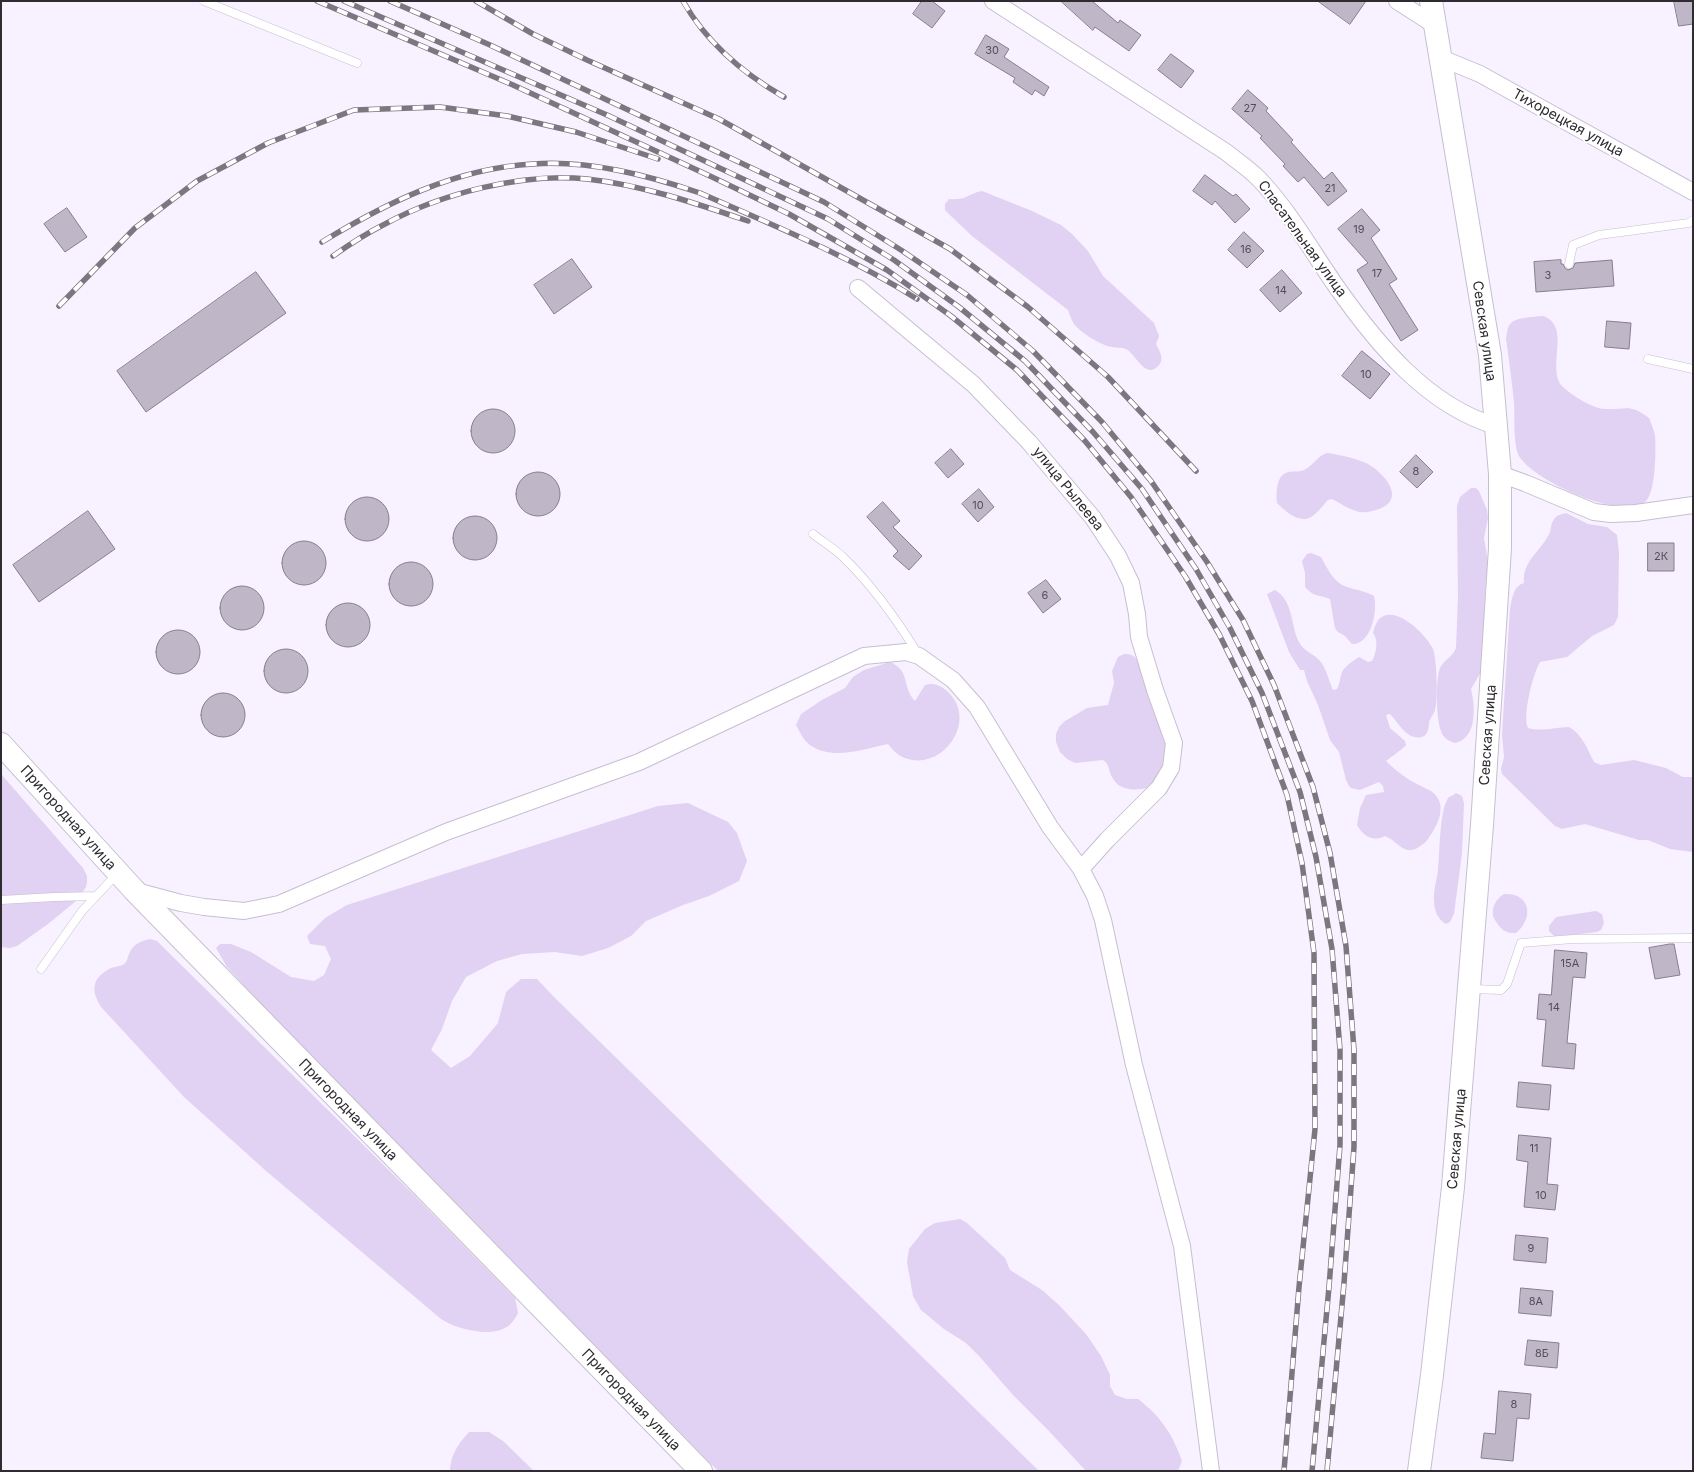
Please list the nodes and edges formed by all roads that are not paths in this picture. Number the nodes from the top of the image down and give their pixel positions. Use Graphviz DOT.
graph roads {
  1 [pos="204,1"];
  2 [pos="993,1"];
  3 [pos="1397,1"];
  4 [pos="1431,1"];
  5 [pos="1436,26"];
  6 [pos="1441,58"];
  7 [pos="357,64"];
  8 [pos="1693,192"];
  9 [pos="1693,220"];
  10 [pos="1569,264"];
  11 [pos="858,288"];
  12 [pos="1648,359"];
  13 [pos="1693,368"];
  14 [pos="1496,426"];
  15 [pos="1500,474"];
  16 [pos="1693,505"];
  17 [pos="813,534"];
  18 [pos="919,656"];
  19 [pos="1,744"];
  20 [pos="1081,869"];
  21 [pos="118,873"];
  22 [pos="134,890"];
  23 [pos="95,896"];
  24 [pos="1,900"];
  25 [pos="1693,938"];
  26 [pos="41,969"];
  27 [pos="1469,989"];
  28 [pos="701,1471"];
  29 [pos="1211,1471"];
  30 [pos="1419,1471"];
  1 -- 7 [label="lane"];
  2 -- 14 [label="street, Спасательная улица"];
  3 -- 5 [label="street"];
  4 -- 5 [label="street, Севская улица"];
  5 -- 6 [label="street, Севская улица"];
  6 -- 8 [label="street, Тихорецкая улица"];
  6 -- 14 [label="street, Севская улица"];
  9 -- 10 [label="lane"];
  11 -- 20 [label="street, улица Рылеева"];
  12 -- 13 [label="lane"];
  14 -- 15 [label="street, Севская улица"];
  15 -- 16 [label="street"];
  15 -- 27 [label="street, Севская улица"];
  17 -- 18 [label="lane"];
  18 -- 20 [label="street"];
  18 -- 22 [label="street"];
  19 -- 21 [label="street, Пригородная улица"];
  20 -- 29 [label="street"];
  21 -- 22 [label="street, Пригородная улица"];
  21 -- 23 [label="lane"];
  22 -- 28 [label="street, Пригородная улица"];
  23 -- 24 [label="lane"];
  23 -- 26 [label="lane"];
  25 -- 27 [label="lane"];
  27 -- 30 [label="street, Севская улица"];
}
